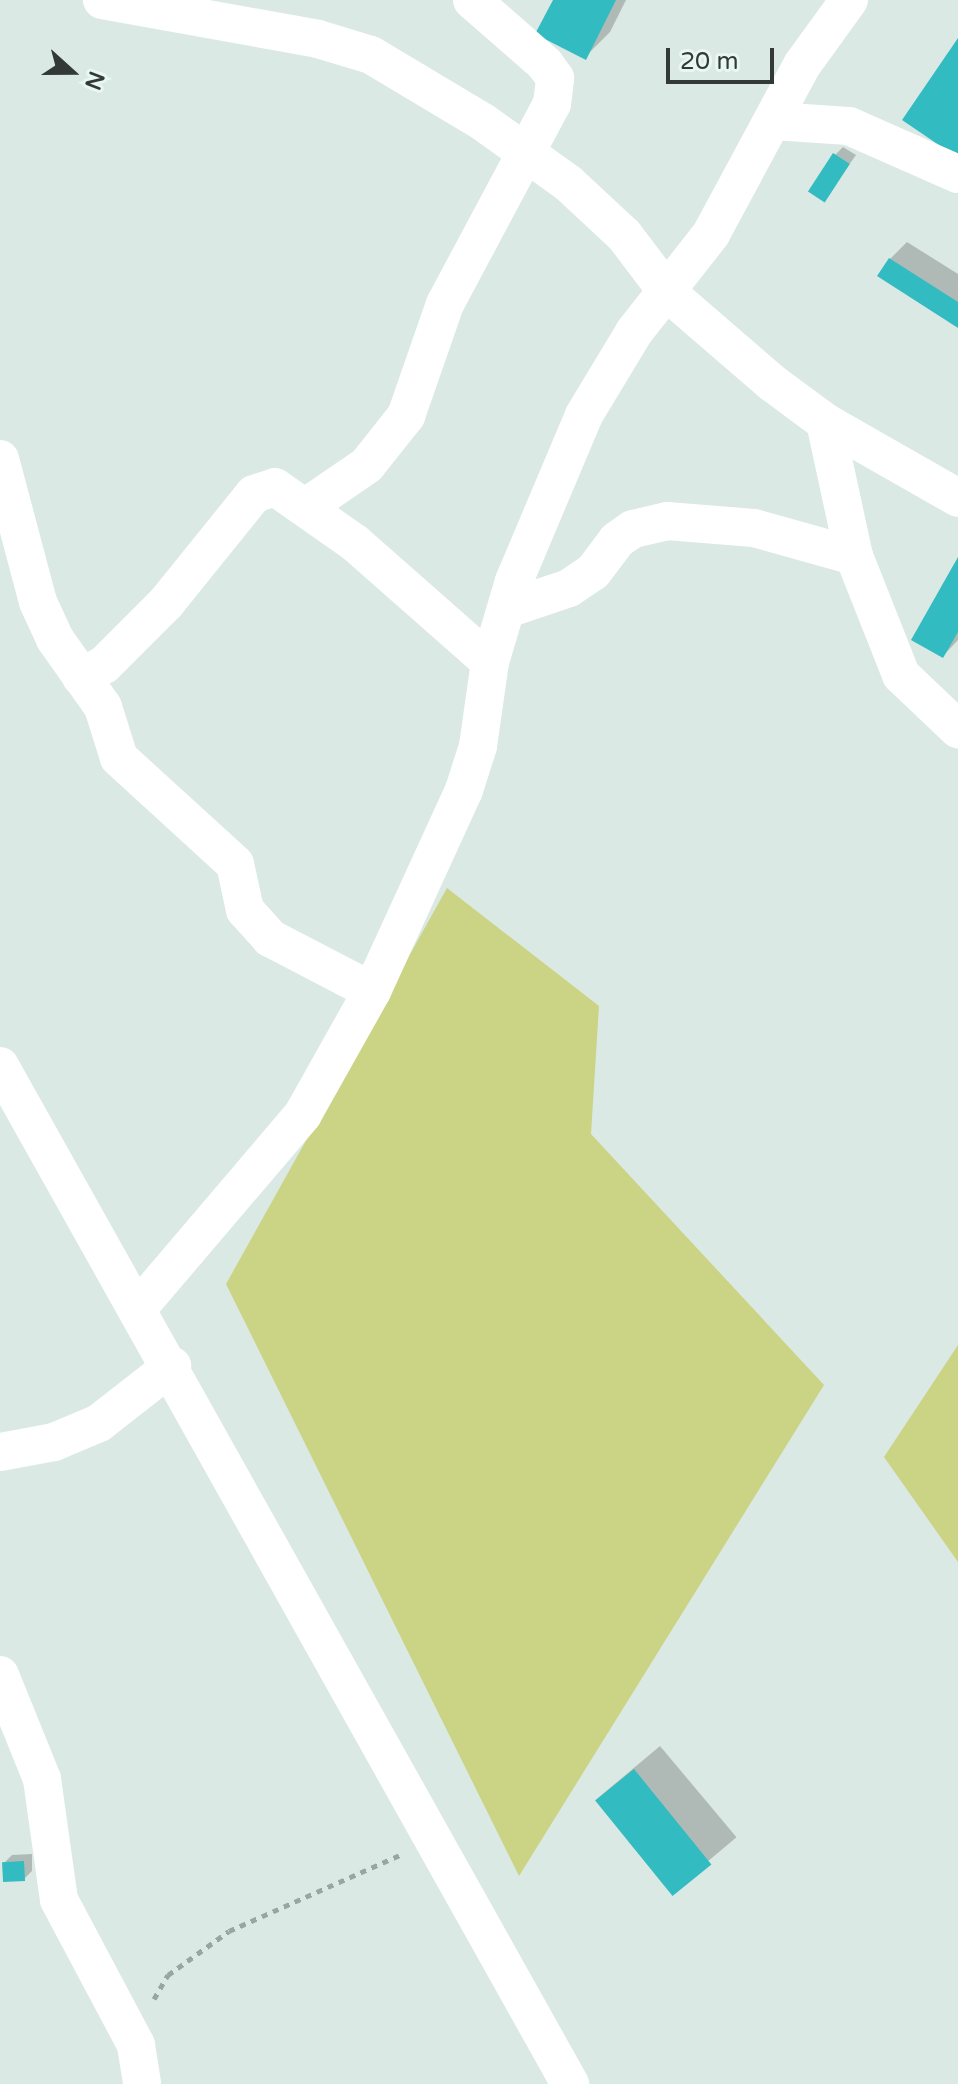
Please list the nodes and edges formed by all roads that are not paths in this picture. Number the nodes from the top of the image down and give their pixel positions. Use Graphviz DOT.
graph roads {
  1 [pos="102,0"];
  2 [pos="472,0"];
  3 [pos="849,0"];
  4 [pos="158,5"];
  5 [pos="773,121"];
  6 [pos="527,152"];
  7 [pos="958,174"];
  8 [pos="668,293"];
  9 [pos="825,422"];
  10 [pos="0,459"];
  11 [pos="958,498"];
  12 [pos="306,507"];
  13 [pos="854,556"];
  14 [pos="507,609"];
  15 [pos="490,662"];
  16 [pos="81,677"];
  17 [pos="958,729"];
  18 [pos="372,991"];
  19 [pos="0,1066"];
  20 [pos="139,1307"];
  21 [pos="172,1366"];
  22 [pos="0,1452"];
  23 [pos="0,1675"];
  24 [pos="142,2084"];
  25 [pos="570,2084"];
  1 -- 4 [label="street"];
  2 -- 6 [label="street"];
  3 -- 5 [label="street"];
  4 -- 6 [label="street"];
  5 -- 7 [label="street"];
  5 -- 8 [label="street"];
  6 -- 8 [label="street"];
  6 -- 12 [label="street"];
  8 -- 9 [label="street"];
  8 -- 14 [label="street"];
  9 -- 11 [label="street"];
  9 -- 13 [label="street"];
  10 -- 16 [label="street"];
  12 -- 15 [label="street"];
  12 -- 16 [label="street"];
  13 -- 14 [label="street"];
  13 -- 17 [label="street"];
  14 -- 15 [label="street"];
  15 -- 18 [label="street"];
  16 -- 18 [label="street"];
  18 -- 20 [label="street"];
  19 -- 20 [label="street"];
  20 -- 21 [label="street"];
  21 -- 22 [label="street"];
  21 -- 25 [label="street"];
  23 -- 24 [label="street"];
}
